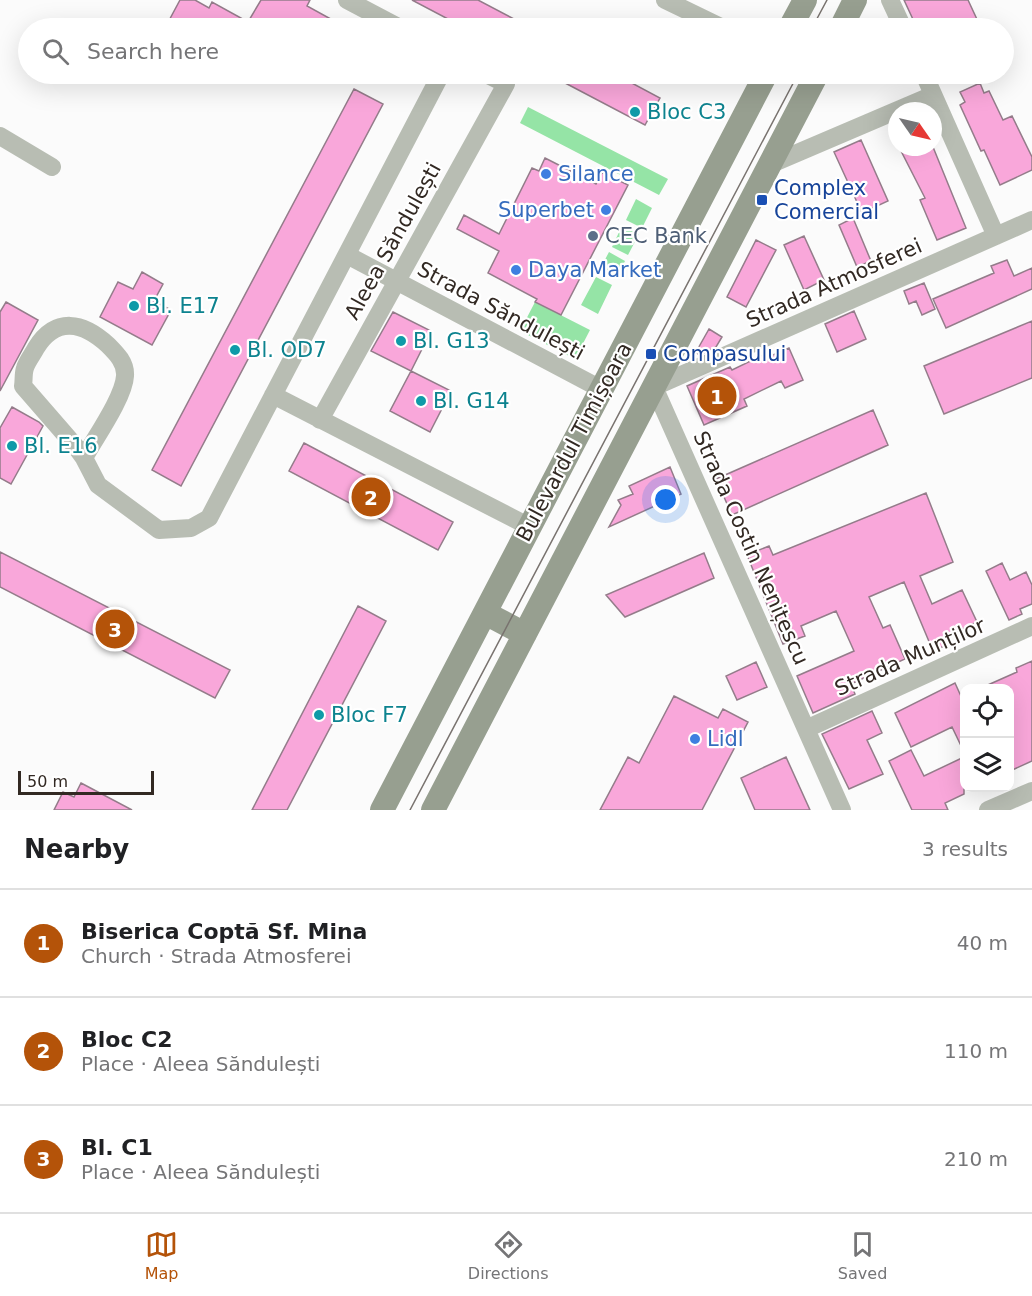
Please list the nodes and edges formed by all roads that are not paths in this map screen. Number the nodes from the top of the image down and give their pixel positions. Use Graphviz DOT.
graph roads {
  1 [pos="347,0"];
  2 [pos="666,0"];
  3 [pos="805,0"];
  4 [pos="855,0"];
  5 [pos="890,0"];
  6 [pos="381,18"];
  7 [pos="703,18"];
  8 [pos="795,18"];
  9 [pos="846,18"];
  10 [pos="898,18"];
  11 [pos="436,84"];
  12 [pos="506,84"];
  13 [pos="761,84"];
  14 [pos="812,84"];
  15 [pos="928,84"];
  16 [pos="933,95"];
  17 [pos="0,136"];
  18 [pos="769,165"];
  19 [pos="52,167"];
  20 [pos="1032,220"];
  21 [pos="996,236"];
  22 [pos="347,255"];
  23 [pos="397,281"];
  24 [pos="654,387"];
  25 [pos="601,389"];
  26 [pos="273,395"];
  27 [pos="320,420"];
  28 [pos="84,458"];
  29 [pos="530,527"];
  30 [pos="485,613"];
  31 [pos="1032,626"];
  32 [pos="525,634"];
  33 [pos="806,729"];
  34 [pos="1032,791"];
  35 [pos="382,810"];
  36 [pos="433,810"];
  37 [pos="842,810"];
  38 [pos="988,810"];
  1 -- 6 [label="street"];
  2 -- 7 [label="street"];
  3 -- 8 [label="main road"];
  4 -- 9 [label="main road"];
  5 -- 10 [label="street"];
  11 -- 22 [label="street, Aleea Săndulești"];
  12 -- 23 [label="street, Aleea Săndulești"];
  13 -- 25 [label="main road, Bulevardul Timișoara"];
  14 -- 18 [label="main road, Bulevardul Timișoara"];
  15 -- 16 [label="street"];
  16 -- 18 [label="street"];
  16 -- 21 [label="street"];
  17 -- 19 [label="street"];
  18 -- 24 [label="main road, Bulevardul Timișoara"];
  20 -- 21 [label="street, Strada Atmosferei"];
  21 -- 24 [label="street, Strada Atmosferei"];
  22 -- 23 [label="street, Strada Săndulești"];
  22 -- 26 [label="street, Aleea Săndulești"];
  23 -- 25 [label="street, Strada Săndulești"];
  23 -- 27 [label="street, Aleea Săndulești"];
  24 -- 32 [label="main road, Bulevardul Timișoara"];
  24 -- 33 [label="street, Strada Costin Nenițescu"];
  25 -- 29 [label="main road, Bulevardul Timișoara"];
  26 -- 27 [label="street"];
  26 -- 28 [label="street, Aleea Săndulești"];
  27 -- 29 [label="street"];
  28 -- 28 [label="street, Aleea Săndulești"];
  29 -- 30 [label="main road, Bulevardul Timișoara"];
  30 -- 32 [label="main road"];
  30 -- 35 [label="main road, Bulevardul Timișoara"];
  31 -- 33 [label="street, Strada Munților"];
  32 -- 36 [label="main road, Bulevardul Timișoara"];
  33 -- 37 [label="street, Strada Costin Nenițescu"];
  34 -- 38 [label="street"];
}
